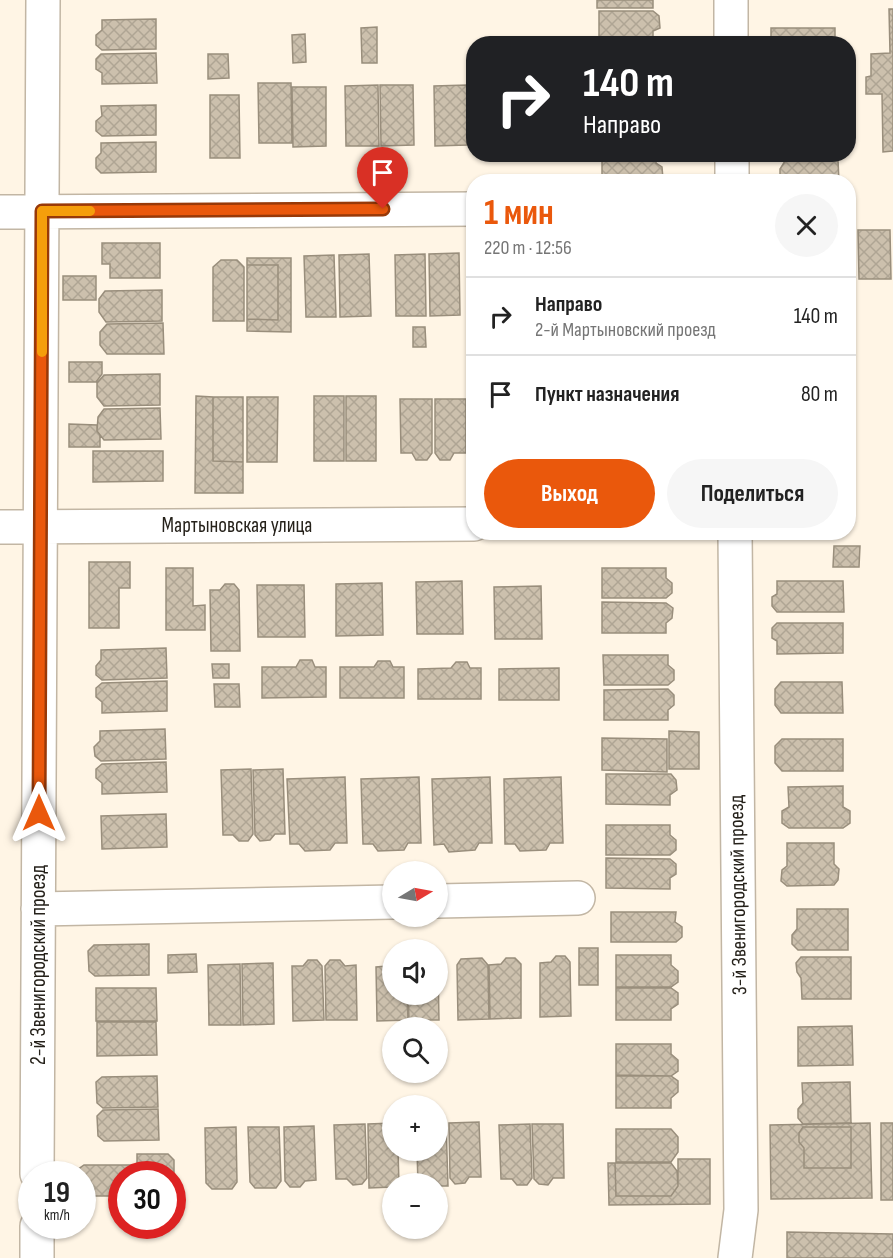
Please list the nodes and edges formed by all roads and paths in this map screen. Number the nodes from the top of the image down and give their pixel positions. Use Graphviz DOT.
graph roads {
  1 [pos="43,0"];
  2 [pos="731,0"];
  3 [pos="731,36"];
  4 [pos="466,209"];
  5 [pos="42,211"];
  6 [pos="0,212"];
  7 [pos="466,524"];
  8 [pos="41,525"];
  9 [pos="0,527"];
  10 [pos="735,540"];
  11 [pos="578,898"];
  12 [pos="448,901"];
  13 [pos="382,902"];
  14 [pos="38,909"];
  15 [pos="37,1161"];
  16 [pos="37,1239"];
  17 [pos="37,1258"];
  18 [pos="735,1258"];
  1 -- 5 [label="street, 2-й Звенигородский проезд"];
  2 -- 3 [label="street"];
  4 -- 5 [label="street"];
  5 -- 6 [label="street"];
  5 -- 8 [label="street, 2-й Звенигородский проезд"];
  7 -- 8 [label="street, Мартыновская улица"];
  8 -- 9 [label="street, Мартыновская улица"];
  8 -- 14 [label="street, 2-й Звенигородский проезд"];
  10 -- 18 [label="street, 3-й Звенигородский проезд"];
  11 -- 12 [label="street"];
  13 -- 14 [label="street"];
  14 -- 15 [label="street, 2-й Звенигородский проезд"];
  16 -- 17 [label="street"];
}
